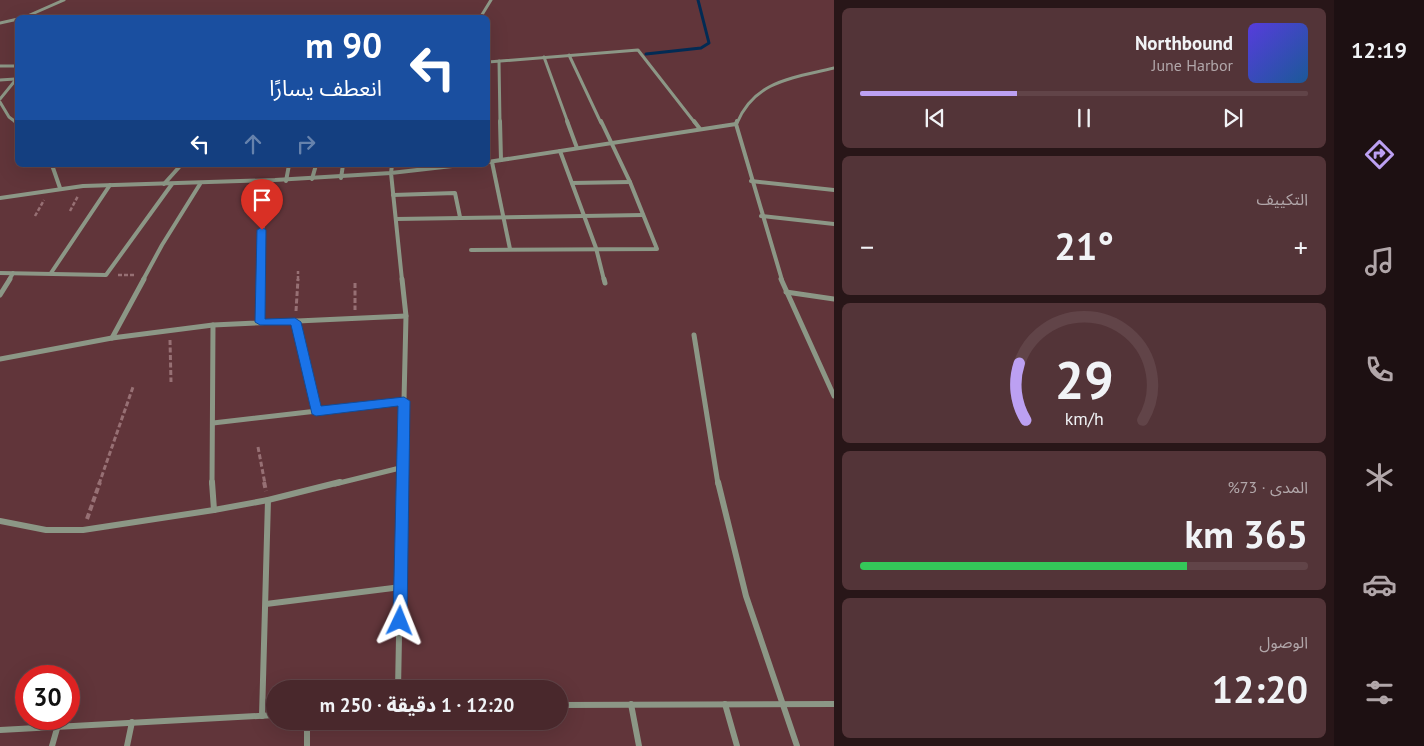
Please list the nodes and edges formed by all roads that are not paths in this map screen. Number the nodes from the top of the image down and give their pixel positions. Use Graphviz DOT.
graph roads {
  1 [pos="64,0"];
  2 [pos="491,0"];
  3 [pos="29,15"];
  4 [pos="482,15"];
  5 [pos="15,20"];
  6 [pos="0,23"];
  7 [pos="569,55"];
  8 [pos="544,57"];
  9 [pos="499,61"];
  10 [pos="490,62"];
  11 [pos="0,66"];
  12 [pos="15,66"];
  13 [pos="834,68"];
  14 [pos="15,78"];
  15 [pos="15,79"];
  16 [pos="0,80"];
  17 [pos="0,101"];
  18 [pos="15,121"];
  19 [pos="736,124"];
  20 [pos="700,129"];
  21 [pos="611,143"];
  22 [pos="577,148"];
  23 [pos="560,151"];
  24 [pos="501,160"];
  25 [pos="490,162"];
  26 [pos="53,167"];
  27 [pos="178,167"];
  28 [pos="290,167"];
  29 [pos="315,167"];
  30 [pos="343,167"];
  31 [pos="392,167"];
  32 [pos="433,167"];
  33 [pos="391,173"];
  34 [pos="341,178"];
  35 [pos="312,179"];
  36 [pos="286,181"];
  37 [pos="751,181"];
  38 [pos="264,182"];
  39 [pos="630,182"];
  40 [pos="572,183"];
  41 [pos="164,184"];
  42 [pos="172,184"];
  43 [pos="200,184"];
  44 [pos="110,185"];
  45 [pos="60,188"];
  46 [pos="834,190"];
  47 [pos="393,195"];
  48 [pos="0,198"];
  49 [pos="583,215"];
  50 [pos="643,215"];
  51 [pos="502,216"];
  52 [pos="761,216"];
  53 [pos="460,217"];
  54 [pos="396,218"];
  55 [pos="834,224"];
  56 [pos="596,248"];
  57 [pos="510,249"];
  58 [pos="471,250"];
  59 [pos="0,273"];
  60 [pos="13,273"];
  61 [pos="51,273"];
  62 [pos="605,283"];
  63 [pos="786,292"];
  64 [pos="0,295"];
  65 [pos="834,299"];
  66 [pos="406,316"];
  67 [pos="260,322"];
  68 [pos="295,322"];
  69 [pos="213,325"];
  70 [pos="694,335"];
  71 [pos="112,338"];
  72 [pos="0,359"];
  73 [pos="834,396"];
  74 [pos="404,401"];
  75 [pos="316,411"];
  76 [pos="213,423"];
  77 [pos="404,467"];
  78 [pos="268,500"];
  79 [pos="214,510"];
  80 [pos="0,521"];
  81 [pos="401,587"];
  82 [pos="266,604"];
  83 [pos="398,680"];
  84 [pos="782,702"];
  85 [pos="631,704"];
  86 [pos="725,704"];
  87 [pos="834,704"];
  88 [pos="568,705"];
  89 [pos="262,716"];
  90 [pos="266,716"];
  91 [pos="132,722"];
  92 [pos="80,725"];
  93 [pos="15,729"];
  94 [pos="0,730"];
  95 [pos="57,730"];
  96 [pos="307,730"];
  97 [pos="52,746"];
  98 [pos="127,746"];
  99 [pos="307,746"];
  100 [pos="639,746"];
  101 [pos="737,746"];
  102 [pos="797,746"];
  1 -- 3 [label="street"];
  2 -- 4 [label="street"];
  5 -- 6 [label="street"];
  7 -- 8 [label="street"];
  7 -- 20 [label="street"];
  7 -- 21 [label="street"];
  8 -- 9 [label="street"];
  8 -- 22 [label="street"];
  9 -- 10 [label="street"];
  9 -- 24 [label="street"];
  11 -- 12 [label="street"];
  13 -- 19 [label="street"];
  14 -- 16 [label="street"];
  15 -- 17 [label="street"];
  17 -- 18 [label="street"];
  19 -- 20 [label="street"];
  19 -- 37 [label="street"];
  20 -- 21 [label="street"];
  21 -- 22 [label="street"];
  21 -- 39 [label="street"];
  22 -- 23 [label="street"];
  23 -- 24 [label="street"];
  23 -- 40 [label="street"];
  24 -- 25 [label="street"];
  25 -- 51 [label="street"];
  26 -- 45 [label="street"];
  27 -- 41 [label="street"];
  28 -- 36 [label="street"];
  29 -- 35 [label="street"];
  30 -- 34 [label="street"];
  31 -- 33 [label="street"];
  32 -- 33 [label="street"];
  33 -- 34 [label="street"];
  33 -- 47 [label="street"];
  34 -- 35 [label="street"];
  35 -- 36 [label="street"];
  36 -- 38 [label="street"];
  37 -- 46 [label="street"];
  37 -- 52 [label="street"];
  38 -- 43 [label="street"];
  38 -- 67 [label="street"];
  39 -- 40 [label="street"];
  39 -- 50 [label="street"];
  40 -- 49 [label="street"];
  41 -- 42 [label="street"];
  41 -- 44 [label="street"];
  42 -- 43 [label="street"];
  42 -- 61 [label="street"];
  43 -- 71 [label="street"];
  44 -- 45 [label="street"];
  44 -- 61 [label="street"];
  45 -- 48 [label="street"];
  47 -- 53 [label="street"];
  47 -- 54 [label="street"];
  49 -- 50 [label="street"];
  49 -- 51 [label="street"];
  49 -- 56 [label="street"];
  50 -- 56 [label="street"];
  51 -- 53 [label="street"];
  51 -- 57 [label="street"];
  52 -- 55 [label="street"];
  52 -- 63 [label="street"];
  53 -- 54 [label="street"];
  54 -- 66 [label="street"];
  56 -- 57 [label="street"];
  56 -- 62 [label="street"];
  57 -- 58 [label="street"];
  59 -- 60 [label="street"];
  60 -- 61 [label="street"];
  60 -- 64 [label="street"];
  63 -- 65 [label="street"];
  63 -- 73 [label="street"];
  66 -- 68 [label="street"];
  66 -- 74 [label="street"];
  67 -- 68 [label="street"];
  67 -- 69 [label="street"];
  68 -- 75 [label="street"];
  69 -- 71 [label="street"];
  69 -- 76 [label="street"];
  70 -- 84 [label="street"];
  71 -- 72 [label="street"];
  74 -- 75 [label="street"];
  74 -- 77 [label="street"];
  75 -- 76 [label="street"];
  76 -- 79 [label="street"];
  77 -- 78 [label="street"];
  77 -- 81 [label="street"];
  78 -- 79 [label="street"];
  78 -- 82 [label="street"];
  79 -- 80 [label="street"];
  81 -- 82 [label="street"];
  81 -- 83 [label="street"];
  82 -- 89 [label="street"];
  84 -- 86 [label="street"];
  84 -- 87 [label="street"];
  84 -- 102 [label="street"];
  85 -- 86 [label="street"];
  85 -- 88 [label="street"];
  85 -- 100 [label="street"];
  86 -- 101 [label="street"];
  89 -- 90 [label="street"];
  89 -- 91 [label="street"];
  91 -- 92 [label="street"];
  91 -- 98 [label="street"];
  93 -- 94 [label="street"];
  95 -- 97 [label="street"];
  96 -- 99 [label="street"];
}
